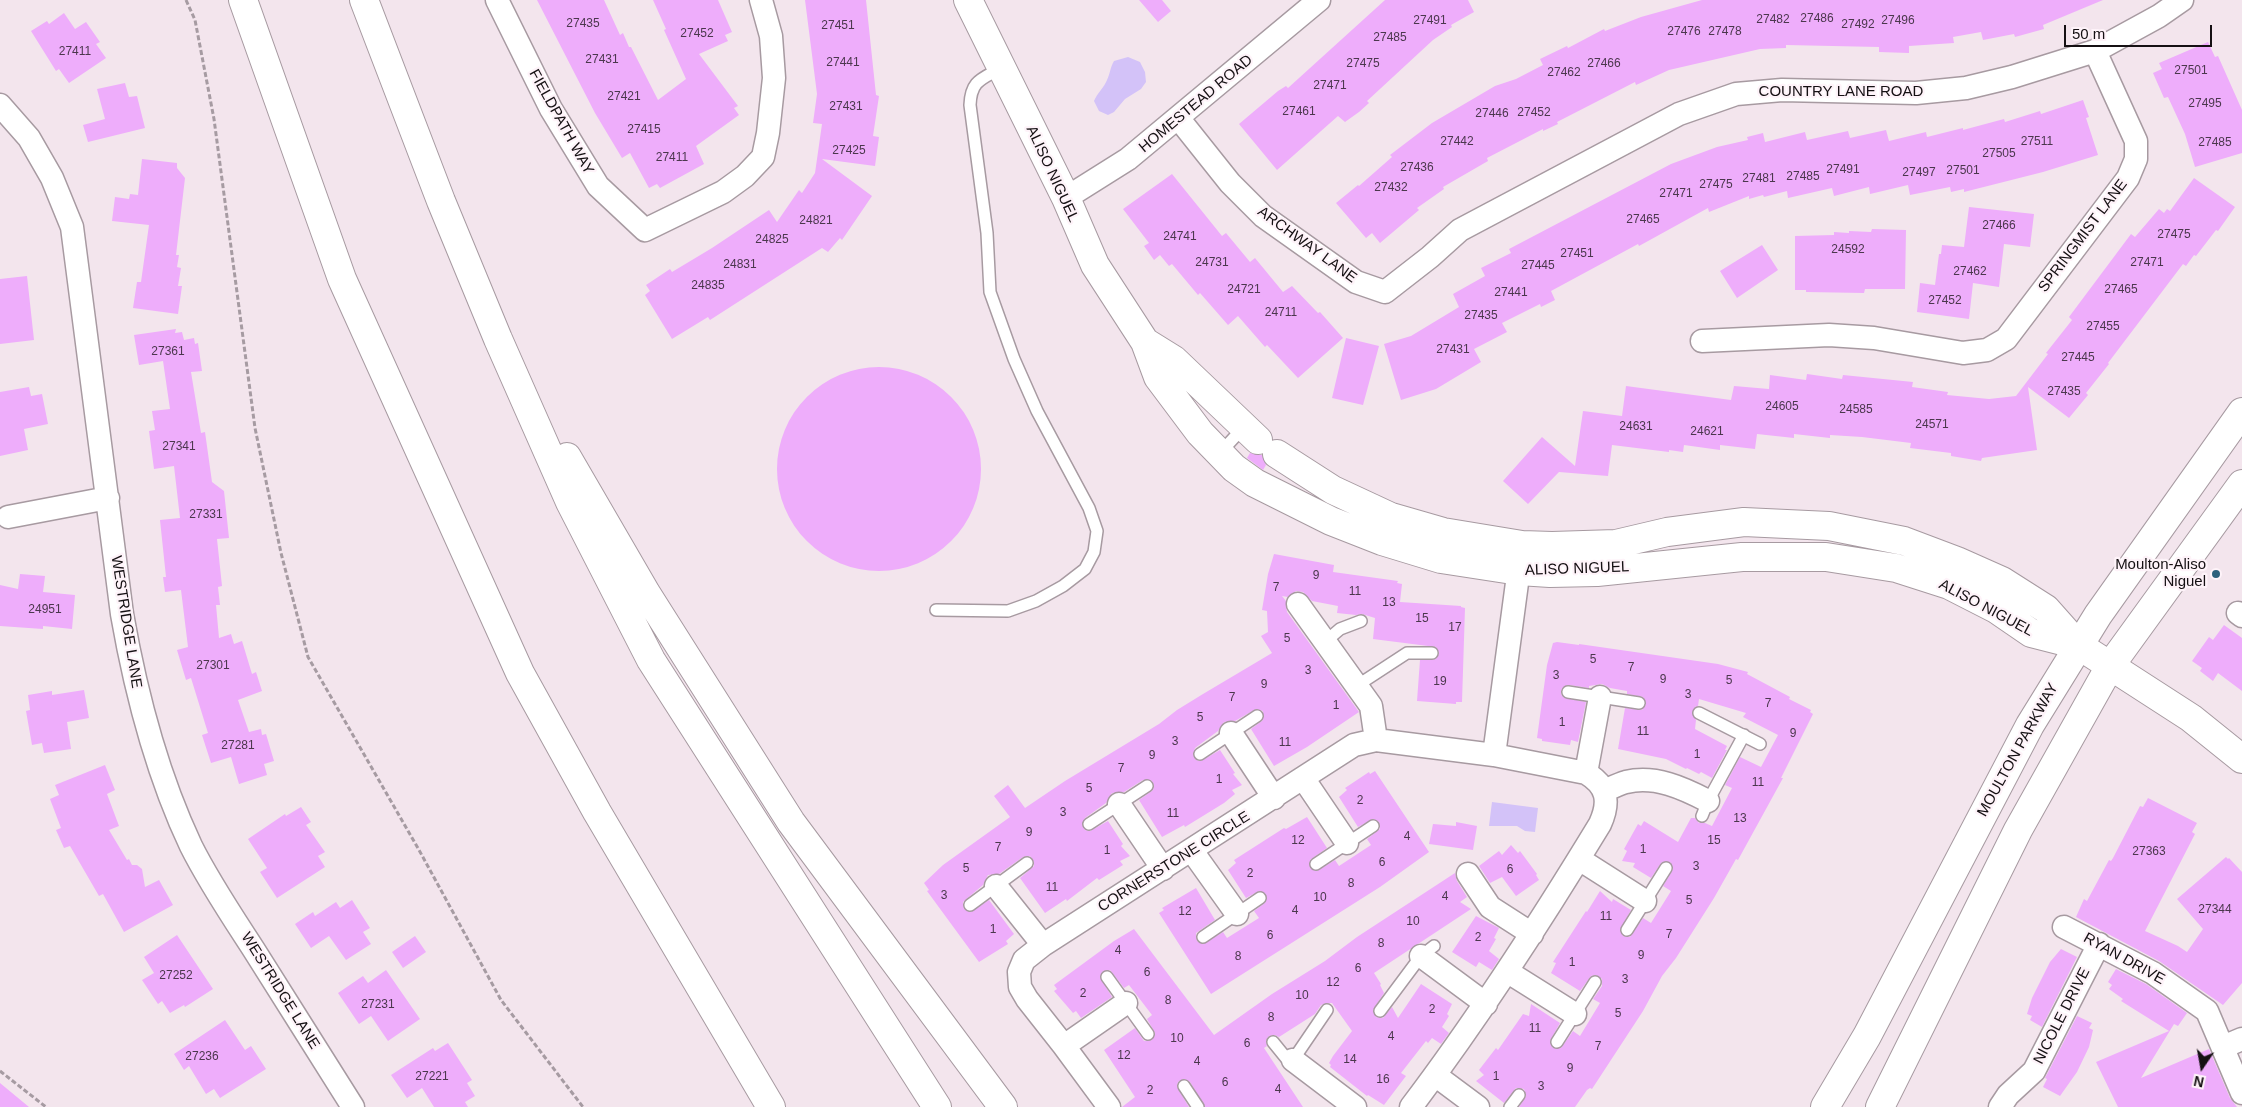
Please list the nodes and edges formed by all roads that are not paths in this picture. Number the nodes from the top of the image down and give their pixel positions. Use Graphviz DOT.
graph roads {
  1 [pos="243,0"];
  2 [pos="364,0"];
  3 [pos="497,0"];
  4 [pos="761,0"];
  5 [pos="968,0"];
  6 [pos="1319,0"];
  7 [pos="2182,0"];
  8 [pos="2095,51"];
  9 [pos="1001,68"];
  10 [pos="0,105"];
  11 [pos="1179,119"];
  12 [pos="1066,198"];
  13 [pos="1385,292"];
  14 [pos="498,339"];
  15 [pos="1702,341"];
  16 [pos="1145,342"];
  17 [pos="2242,412"];
  18 [pos="1259,441"];
  19 [pos="1219,454"];
  20 [pos="2242,484"];
  21 [pos="108,498"];
  22 [pos="8,518"];
  23 [pos="1386,529"];
  24 [pos="1521,558"];
  25 [pos="1298,604"];
  26 [pos="936,610"];
  27 [pos="1361,621"];
  28 [pos="1326,641"];
  29 [pos="2078,645"];
  30 [pos="1432,653"];
  31 [pos="2110,666"];
  32 [pos="1358,686"];
  33 [pos="1568,692"];
  34 [pos="1600,697"];
  35 [pos="1639,703"];
  36 [pos="1699,712"];
  37 [pos="1257,716"];
  38 [pos="1231,733"];
  39 [pos="1744,735"];
  40 [pos="1376,740"];
  41 [pos="1760,744"];
  42 [pos="1200,754"];
  43 [pos="1494,755"];
  44 [pos="2242,759"];
  45 [pos="1586,773"];
  46 [pos="1303,778"];
  47 [pos="1147,786"];
  48 [pos="1604,791"];
  49 [pos="1274,798"];
  50 [pos="1119,804"];
  51 [pos="1705,808"];
  52 [pos="1089,824"];
  53 [pos="1373,826"];
  54 [pos="1347,843"];
  55 [pos="1192,851"];
  56 [pos="1579,859"];
  57 [pos="1028,863"];
  58 [pos="1316,864"];
  59 [pos="1666,868"];
  60 [pos="1163,869"];
  61 [pos="1468,874"];
  62 [pos="996,886"];
  63 [pos="1260,898"];
  64 [pos="1646,901"];
  65 [pos="970,906"];
  66 [pos="1237,914"];
  67 [pos="2064,927"];
  68 [pos="1627,930"];
  69 [pos="1532,934"];
  70 [pos="1203,938"];
  71 [pos="1043,944"];
  72 [pos="2099,944"];
  73 [pos="1427,951"];
  74 [pos="1508,972"];
  75 [pos="1107,977"];
  76 [pos="1595,982"];
  77 [pos="1126,1003"];
  78 [pos="1486,1004"];
  79 [pos="1327,1010"];
  80 [pos="1380,1011"];
  81 [pos="1575,1014"];
  82 [pos="1148,1034"];
  83 [pos="1272,1042"];
  84 [pos="1557,1042"];
  85 [pos="2232,1043"];
  86 [pos="1064,1046"];
  87 [pos="1293,1060"];
  88 [pos="1435,1075"];
  89 [pos="1184,1086"];
  90 [pos="2242,1093"];
  91 [pos="1519,1095"];
  92 [pos="353,1107"];
  93 [pos="771,1107"];
  94 [pos="937,1107"];
  95 [pos="1003,1107"];
  96 [pos="1109,1107"];
  97 [pos="1198,1107"];
  98 [pos="1355,1107"];
  99 [pos="1411,1107"];
  100 [pos="1478,1107"];
  101 [pos="1510,1107"];
  102 [pos="1825,1107"];
  103 [pos="1880,1107"];
  104 [pos="2000,1107"];
  1 -- 93 [label="main road"];
  2 -- 14 [label="main road"];
  3 -- 4 [label="street, FIELDPATH WAY"];
  5 -- 9 [label="main road, ALISO NIGUEL"];
  6 -- 11 [label="street, HOMESTEAD ROAD"];
  7 -- 8 [label="street, COUNTRY LANE ROAD"];
  8 -- 13 [label="street, COUNTRY LANE ROAD"];
  8 -- 15 [label="street, SPRINGMIST LANE"];
  9 -- 12 [label="main road, ALISO NIGUEL"];
  9 -- 26 [label="lane"];
  10 -- 21 [label="street, WESTRIDGE LANE"];
  11 -- 12 [label="street, HOMESTEAD ROAD"];
  11 -- 13 [label="street, ARCHWAY LANE"];
  12 -- 16 [label="main road, ALISO NIGUEL"];
  14 -- 94 [label="main road"];
  14 -- 95 [label="main road"];
  16 -- 18 [label="main road, ALISO NIGUEL"];
  16 -- 19 [label="main road, ALISO NIGUEL"];
  17 -- 29 [label="main road, MOULTON PARKWAY"];
  18 -- 19 [label="lane"];
  18 -- 23 [label="main road, ALISO NIGUEL"];
  19 -- 23 [label="main road, ALISO NIGUEL"];
  20 -- 31 [label="main road"];
  21 -- 22 [label="street"];
  21 -- 92 [label="street, WESTRIDGE LANE"];
  23 -- 24 [label="main road, ALISO NIGUEL"];
  24 -- 29 [label="main road, ALISO NIGUEL"];
  24 -- 43 [label="street"];
  25 -- 28 [label="street"];
  27 -- 28 [label="lane"];
  28 -- 32 [label="street"];
  29 -- 31 [label="main road, ALISO NIGUEL"];
  29 -- 102 [label="main road, MOULTON PARKWAY"];
  30 -- 32 [label="lane"];
  31 -- 44 [label="main road, ALISO NIGUEL"];
  31 -- 103 [label="main road"];
  32 -- 40 [label="street"];
  33 -- 34 [label="lane"];
  34 -- 35 [label="lane"];
  34 -- 45 [label="street"];
  36 -- 39 [label="lane"];
  37 -- 38 [label="lane"];
  38 -- 42 [label="lane"];
  38 -- 49 [label="street"];
  39 -- 41 [label="lane"];
  39 -- 51 [label="lane"];
  40 -- 43 [label="street, CORNERSTONE CIRCLE"];
  40 -- 46 [label="street, CORNERSTONE CIRCLE"];
  43 -- 45 [label="street, CORNERSTONE CIRCLE"];
  45 -- 48 [label="street"];
  46 -- 49 [label="street, CORNERSTONE CIRCLE"];
  46 -- 54 [label="street"];
  47 -- 50 [label="lane"];
  48 -- 51 [label="street"];
  48 -- 56 [label="street"];
  49 -- 55 [label="street, CORNERSTONE CIRCLE"];
  50 -- 52 [label="lane"];
  50 -- 60 [label="street"];
  53 -- 54 [label="lane"];
  54 -- 58 [label="lane"];
  55 -- 60 [label="street, CORNERSTONE CIRCLE"];
  55 -- 66 [label="street"];
  56 -- 64 [label="street"];
  56 -- 69 [label="street"];
  57 -- 62 [label="lane"];
  59 -- 64 [label="lane"];
  60 -- 71 [label="street, CORNERSTONE CIRCLE"];
  61 -- 69 [label="street"];
  62 -- 65 [label="lane"];
  62 -- 71 [label="street"];
  63 -- 66 [label="lane"];
  64 -- 68 [label="lane"];
  66 -- 70 [label="lane"];
  67 -- 72 [label="street, RYAN DRIVE"];
  69 -- 74 [label="street"];
  71 -- 86 [label="street, CORNERSTONE CIRCLE"];
  72 -- 85 [label="street, RYAN DRIVE"];
  72 -- 104 [label="street, NICOLE DRIVE"];
  73 -- 78 [label="street"];
  73 -- 80 [label="lane"];
  74 -- 78 [label="street"];
  74 -- 81 [label="street"];
  75 -- 77 [label="lane"];
  76 -- 81 [label="lane"];
  77 -- 82 [label="lane"];
  77 -- 86 [label="street"];
  78 -- 88 [label="street"];
  79 -- 87 [label="lane"];
  81 -- 84 [label="lane"];
  83 -- 87 [label="lane"];
  85 -- 90 [label="street, RYAN DRIVE"];
  86 -- 96 [label="street, CORNERSTONE CIRCLE"];
  87 -- 98 [label="street"];
  88 -- 99 [label="street"];
  88 -- 100 [label="street"];
  89 -- 97 [label="lane"];
  91 -- 101 [label="lane"];
}
